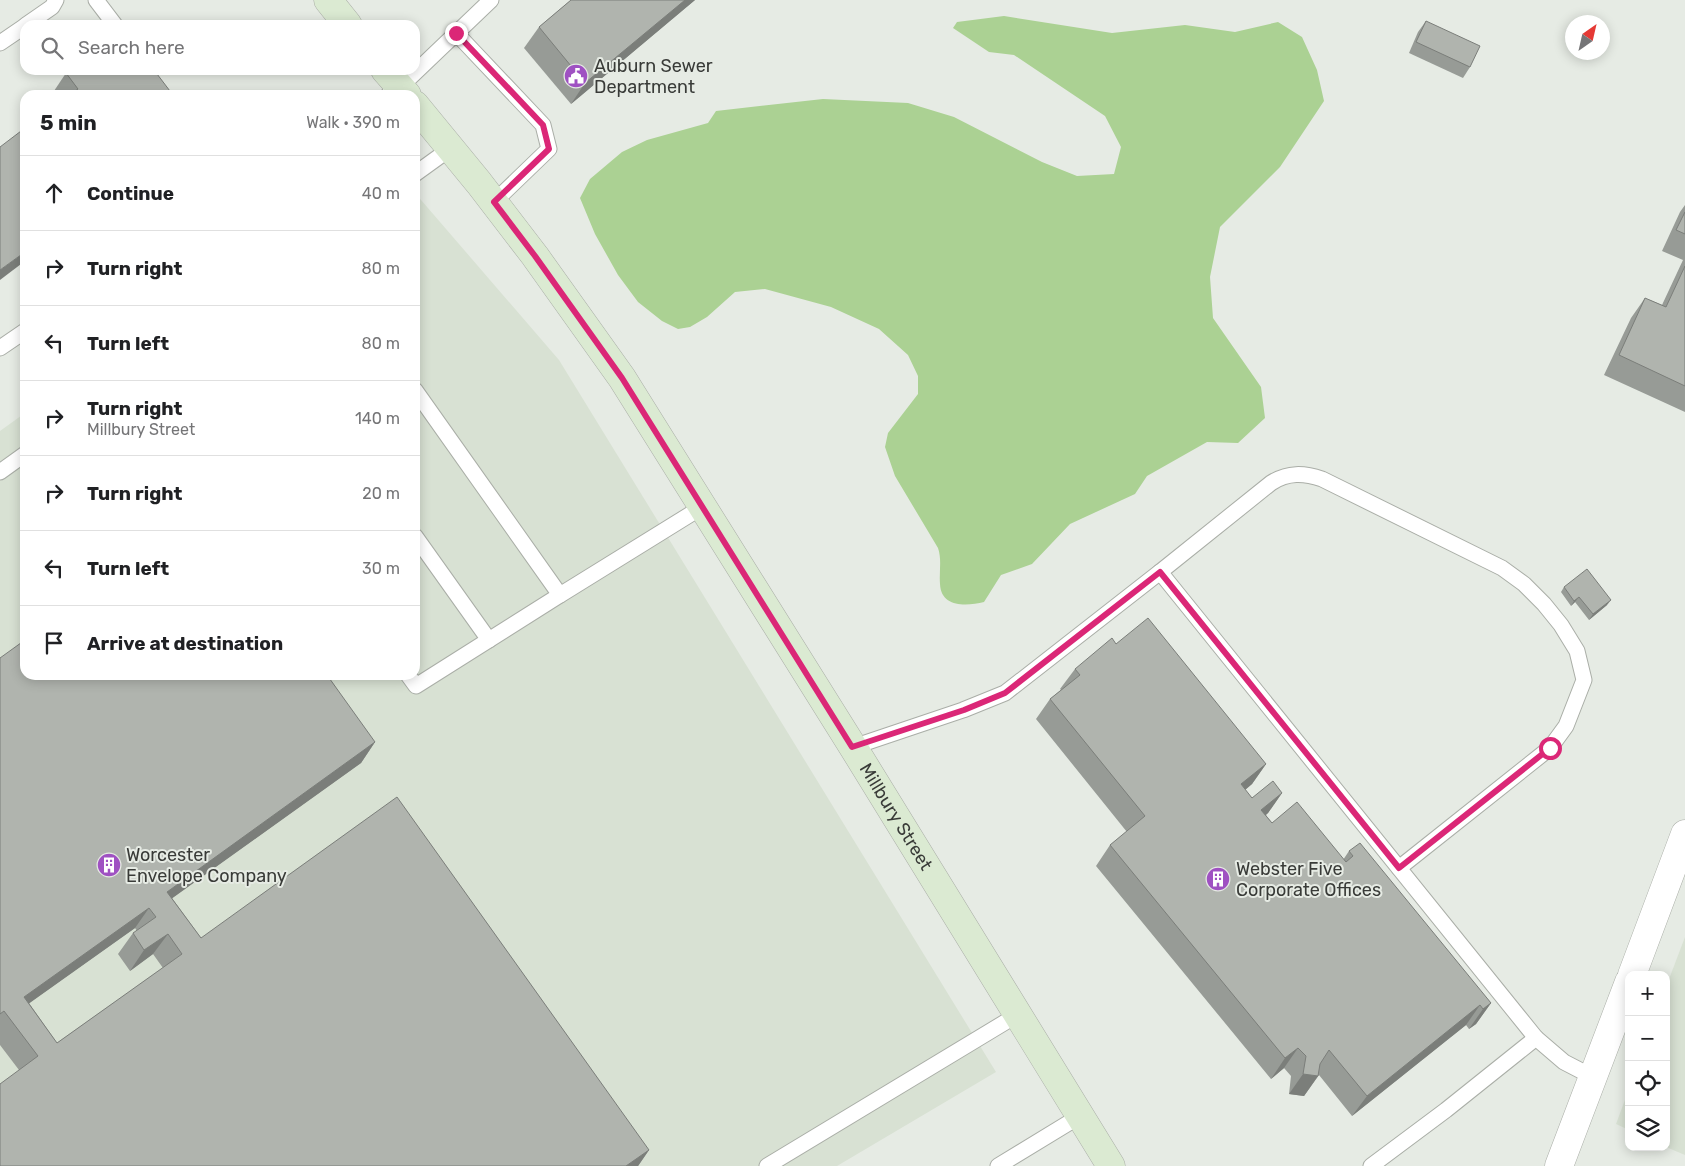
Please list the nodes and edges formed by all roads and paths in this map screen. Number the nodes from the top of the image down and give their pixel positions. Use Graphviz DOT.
graph roads {
  1 [pos="56,0"];
  2 [pos="96,0"];
  3 [pos="328,0"];
  4 [pos="491,0"];
  5 [pos="33,20"];
  6 [pos="110,20"];
  7 [pos="344,20"];
  8 [pos="20,29"];
  9 [pos="456,33"];
  10 [pos="0,44"];
  11 [pos="420,69"];
  12 [pos="414,75"];
  13 [pos="399,90"];
  14 [pos="420,113"];
  15 [pos="451,148"];
  16 [pos="420,170"];
  17 [pos="494,202"];
  18 [pos="20,335"];
  19 [pos="0,348"];
  20 [pos="420,397"];
  21 [pos="20,458"];
  22 [pos="0,472"];
  23 [pos="702,507"];
  24 [pos="420,543"];
  25 [pos="1160,572"];
  26 [pos="560,595"];
  27 [pos="489,640"];
  28 [pos="412,680"];
  29 [pos="852,747"];
  30 [pos="1685,834"];
  31 [pos="1399,868"];
  32 [pos="1634,971"];
  33 [pos="1625,993"];
  34 [pos="1017,1015"];
  35 [pos="1536,1038"];
  36 [pos="1593,1077"];
  37 [pos="1080,1116"];
  38 [pos="766,1166"];
  39 [pos="998,1166"];
  40 [pos="1111,1166"];
  41 [pos="1371,1166"];
  42 [pos="1559,1166"];
  1 -- 5 [label="lane"];
  2 -- 6 [label="lane"];
  3 -- 7 [label="street"];
  4 -- 9 [label="lane"];
  8 -- 10 [label="lane"];
  9 -- 11 [label="lane"];
  9 -- 17 [label="lane"];
  12 -- 13 [label="lane"];
  14 -- 15 [label="street, Millbury Street"];
  15 -- 16 [label="lane"];
  15 -- 17 [label="street, Millbury Street"];
  17 -- 23 [label="street, Millbury Street"];
  18 -- 19 [label="lane"];
  20 -- 26 [label="lane"];
  21 -- 22 [label="lane"];
  23 -- 26 [label="lane"];
  23 -- 29 [label="street, Millbury Street"];
  24 -- 27 [label="lane"];
  25 -- 29 [label="lane"];
  25 -- 31 [label="lane"];
  25 -- 31 [label="lane"];
  26 -- 27 [label="lane"];
  27 -- 28 [label="lane"];
  29 -- 34 [label="street, Millbury Street"];
  30 -- 32 [label="street"];
  31 -- 35 [label="lane"];
  33 -- 36 [label="street"];
  34 -- 37 [label="street, Millbury Street"];
  34 -- 38 [label="lane"];
  35 -- 36 [label="lane"];
  35 -- 41 [label="lane"];
  36 -- 42 [label="street"];
  37 -- 39 [label="lane"];
  37 -- 40 [label="street, Millbury Street"];
}
